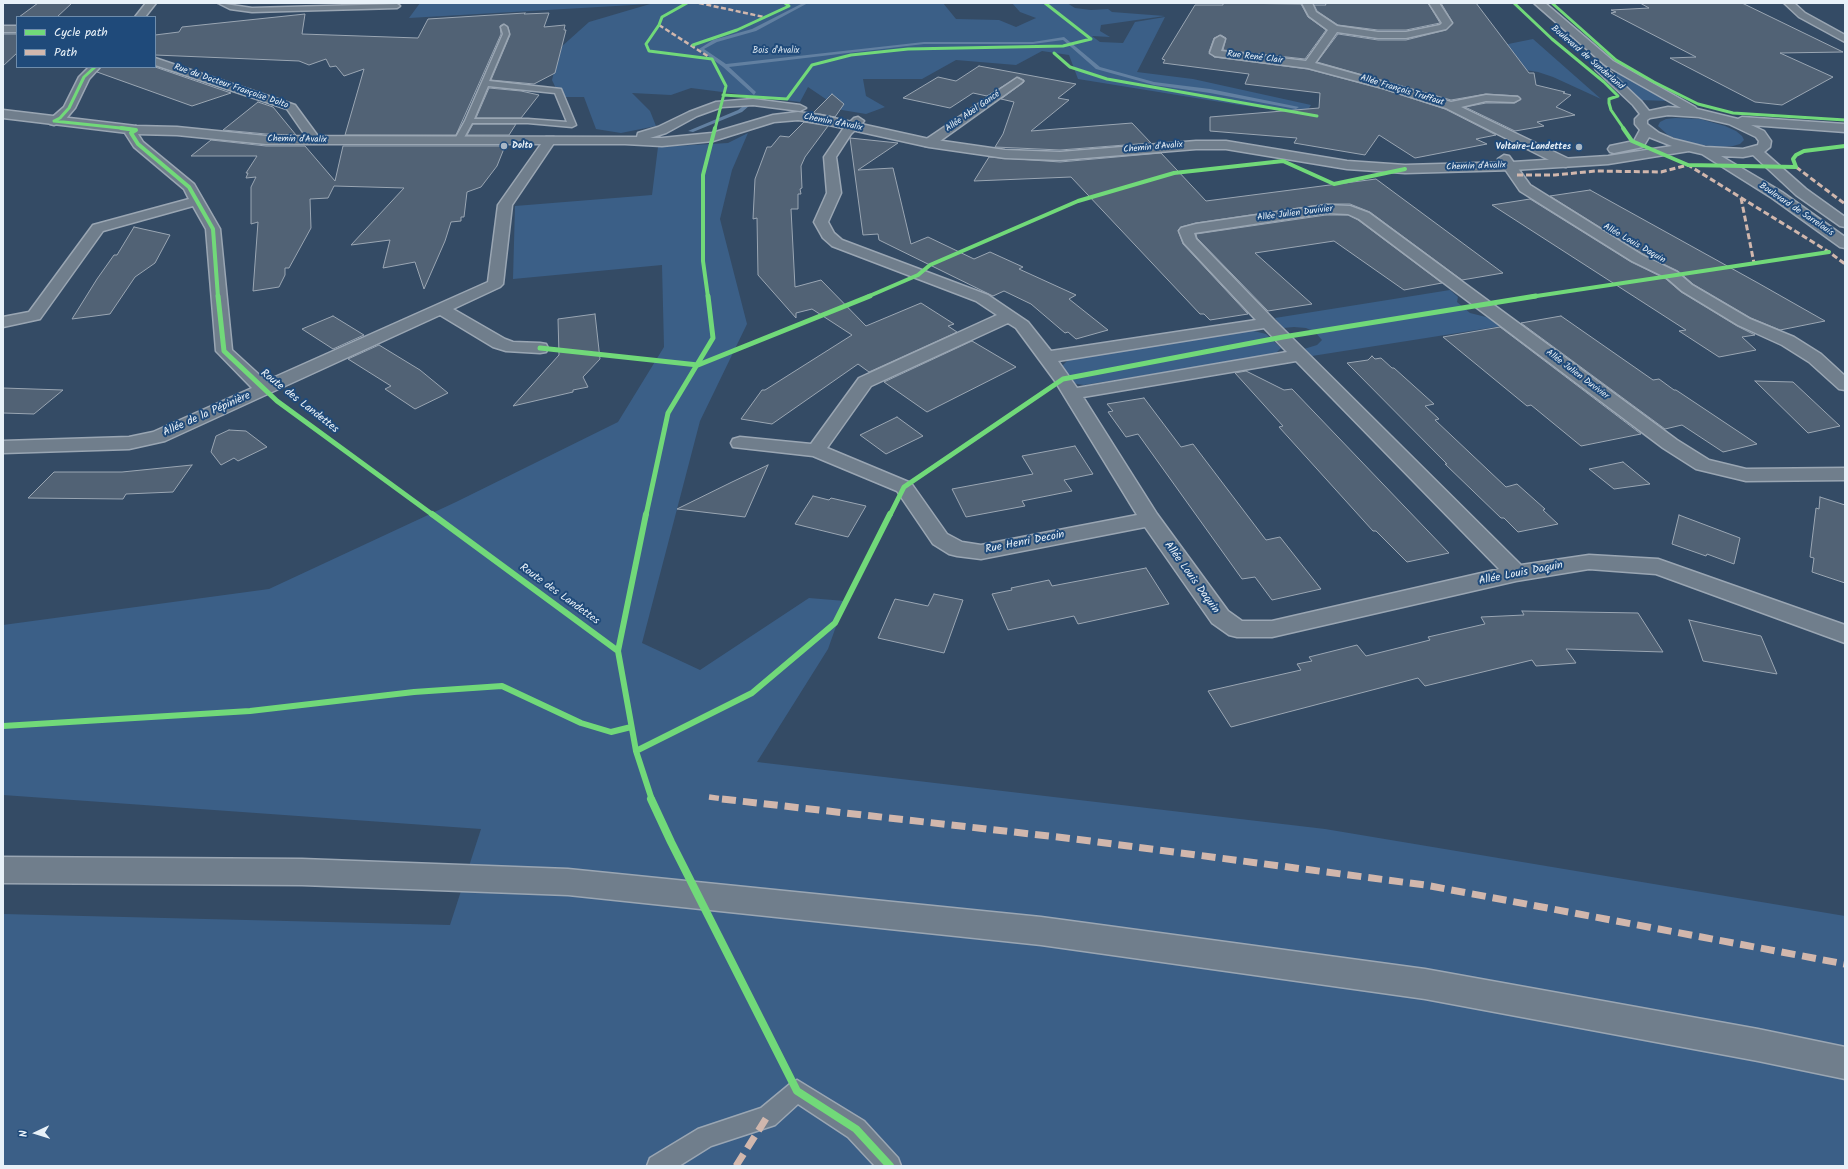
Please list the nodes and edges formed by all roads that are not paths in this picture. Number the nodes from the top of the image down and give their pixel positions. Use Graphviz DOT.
graph roads {
  1 [pos="151,3"];
  2 [pos="221,3"];
  3 [pos="1307,3"];
  4 [pos="1434,3"];
  5 [pos="1527,3"];
  6 [pos="1539,3"];
  7 [pos="1789,3"];
  8 [pos="397,6"];
  9 [pos="141,16"];
  10 [pos="504,27"];
  11 [pos="16,29"];
  12 [pos="1334,29"];
  13 [pos="3,30"];
  14 [pos="1829,31"];
  15 [pos="1845,31"];
  16 [pos="1845,39"];
  17 [pos="1220,40"];
  18 [pos="156,61"];
  19 [pos="1309,65"];
  20 [pos="94,68"];
  21 [pos="1017,81"];
  22 [pos="484,83"];
  23 [pos="1514,99"];
  24 [pos="1450,106"];
  25 [pos="1699,113"];
  26 [pos="3,114"];
  27 [pos="1646,115"];
  28 [pos="1733,120"];
  29 [pos="54,121"];
  30 [pos="469,121"];
  31 [pos="856,123"];
  32 [pos="572,124"];
  33 [pos="1845,128"];
  34 [pos="136,130"];
  35 [pos="1646,130"];
  36 [pos="1845,135"];
  37 [pos="1814,138"];
  38 [pos="308,140"];
  39 [pos="550,140"];
  40 [pos="580,140"];
  41 [pos="625,140"];
  42 [pos="932,140"];
  43 [pos="1778,140"];
  44 [pos="458,141"];
  45 [pos="1765,141"];
  46 [pos="1686,148"];
  47 [pos="1705,151"];
  48 [pos="1756,151"];
  49 [pos="1550,156"];
  50 [pos="1507,162"];
  51 [pos="1566,163"];
  52 [pos="198,201"];
  53 [pos="1845,223"];
  54 [pos="1845,244"];
  55 [pos="441,309"];
  56 [pos="1009,316"];
  57 [pos="3,322"];
  58 [pos="1268,323"];
  59 [pos="540,348"];
  60 [pos="1300,355"];
  61 [pos="1048,357"];
  62 [pos="1845,385"];
  63 [pos="264,390"];
  64 [pos="1072,394"];
  65 [pos="740,443"];
  66 [pos="3,447"];
  67 [pos="816,450"];
  68 [pos="1845,474"];
  69 [pos="1150,519"];
  70 [pos="1516,573"];
  71 [pos="1845,634"];
  72 [pos="3,870"];
  73 [pos="1845,1064"];
  74 [pos="658,1166"];
  75 [pos="890,1166"];
  1 -- 9 [label="street"];
  2 -- 8 [label="lane"];
  3 -- 12 [label="street"];
  4 -- 12 [label="street"];
  5 -- 27 [label="street, Boulevard de Sunderland"];
  6 -- 25 [label="street, Boulevard de Sunderland"];
  7 -- 14 [label="street"];
  10 -- 22 [label="lane"];
  11 -- 13 [label="street"];
  12 -- 19 [label="street"];
  14 -- 15 [label="street"];
  14 -- 16 [label="street"];
  17 -- 19 [label="street, Rue René Clair"];
  18 -- 38 [label="street, Rue du Docteur Françoise Dolto"];
  19 -- 24 [label="street, Allée François Truffaut"];
  20 -- 29 [label="street"];
  21 -- 42 [label="street, Allée Abel Gancé"];
  22 -- 30 [label="lane"];
  22 -- 32 [label="lane"];
  23 -- 24 [label="street"];
  24 -- 49 [label="street, Allée François Truffaut"];
  25 -- 27 [label="street"];
  25 -- 28 [label="street"];
  26 -- 29 [label="street"];
  27 -- 35 [label="street"];
  28 -- 33 [label="street"];
  28 -- 45 [label="street"];
  29 -- 34 [label="street"];
  30 -- 32 [label="lane"];
  30 -- 44 [label="lane"];
  31 -- 41 [label="street, Chemin d'Avalix"];
  31 -- 41 [label="street, Chemin d'Avalix"];
  31 -- 42 [label="street, Chemin d'Avalix"];
  31 -- 56 [label="street, Allée Louis Daquin"];
  32 -- 40 [label="lane"];
  34 -- 38 [label="street, Chemin d'Avalix"];
  34 -- 52 [label="street, Route des Landettes"];
  35 -- 46 [label="street"];
  35 -- 49 [label="street, Chemin d'Avalix"];
  36 -- 37 [label="street"];
  38 -- 44 [label="street, Chemin d'Avalix"];
  39 -- 40 [label="street, Chemin d'Avalix"];
  39 -- 44 [label="street, Chemin d'Avalix"];
  39 -- 55 [label="street, Allée de la Pépinière"];
  40 -- 41 [label="street, Chemin d'Avalix"];
  42 -- 50 [label="street, Chemin d'Avalix"];
  43 -- 45 [label="street"];
  45 -- 48 [label="street"];
  46 -- 47 [label="street"];
  46 -- 51 [label="street, Chemin d'Avalix"];
  47 -- 48 [label="street"];
  47 -- 54 [label="street, Boulevard de Sarrelouis"];
  48 -- 53 [label="street, Boulevard de Sarrelouis"];
  49 -- 50 [label="street, Chemin d'Avalix"];
  49 -- 51 [label="street, Allée François Truffaut"];
  50 -- 51 [label="street, Chemin d'Avalix"];
  50 -- 62 [label="street, Allée Louis Daquin"];
  52 -- 57 [label="street"];
  52 -- 63 [label="street, Route des Landettes"];
  55 -- 59 [label="street"];
  55 -- 63 [label="street, Allée de la Pépinière"];
  56 -- 61 [label="street, Allée Louis Daquin"];
  56 -- 67 [label="street"];
  58 -- 60 [label="street, Allée Julien Duvivier"];
  58 -- 61 [label="street"];
  58 -- 68 [label="street, Allée Julien Duvivier"];
  60 -- 64 [label="street"];
  60 -- 70 [label="street, Allée Julien Duvivier"];
  61 -- 64 [label="street, Allée Louis Daquin"];
  63 -- 66 [label="street, Allée de la Pépinière"];
  64 -- 69 [label="street, Allée Louis Daquin"];
  65 -- 67 [label="street, Rue Henri Decoin"];
  67 -- 69 [label="street, Rue Henri Decoin"];
  69 -- 70 [label="street, Allée Louis Daquin"];
  70 -- 71 [label="street, Allée Louis Daquin"];
  72 -- 73 [label="street"];
  74 -- 75 [label="lane"];
}
